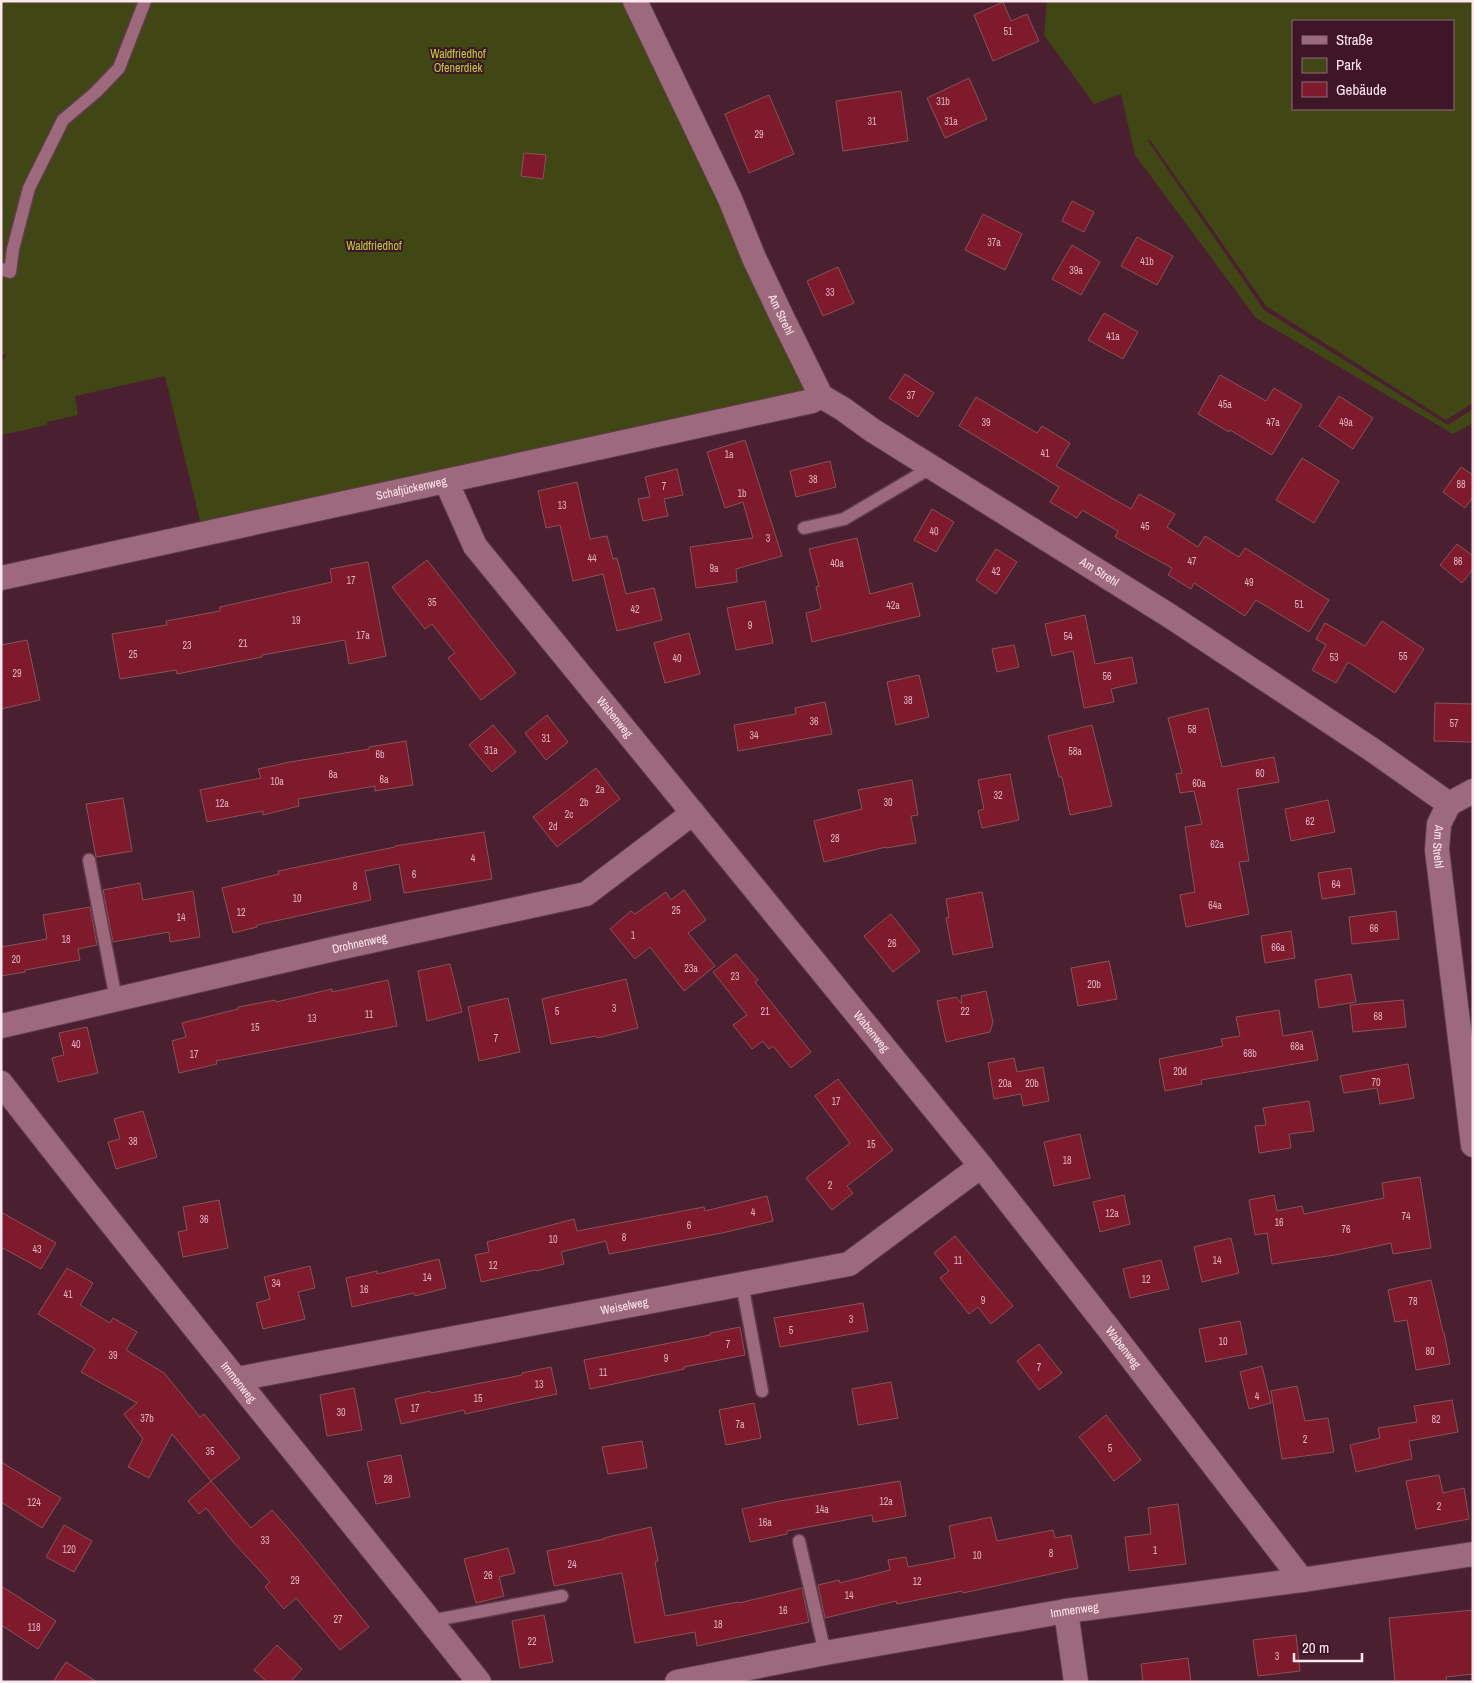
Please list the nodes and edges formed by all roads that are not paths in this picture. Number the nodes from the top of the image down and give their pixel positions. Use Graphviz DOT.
graph roads {
  1 [pos="145,1"];
  2 [pos="636,1"];
  3 [pos="1,269"];
  4 [pos="821,396"];
  5 [pos="932,467"];
  6 [pos="446,481"];
  7 [pos="804,528"];
  8 [pos="1,578"];
  9 [pos="1473,791"];
  10 [pos="1449,804"];
  11 [pos="692,813"];
  12 [pos="89,860"];
  13 [pos="116,999"];
  14 [pos="1,1026"];
  15 [pos="1,1083"];
  16 [pos="1473,1145"];
  17 [pos="981,1166"];
  18 [pos="742,1284"];
  19 [pos="237,1379"];
  20 [pos="762,1391"];
  21 [pos="799,1541"];
  22 [pos="1473,1554"];
  23 [pos="1302,1580"];
  24 [pos="562,1596"];
  25 [pos="1066,1611"];
  26 [pos="430,1621"];
  27 [pos="825,1653"];
  28 [pos="479,1682"];
  29 [pos="677,1682"];
  30 [pos="1076,1682"];
  1 -- 3 [label="lane"];
  2 -- 4 [label="street, Am Strehl"];
  4 -- 5 [label="street, Am Strehl"];
  4 -- 6 [label="street, Schafjückenweg"];
  5 -- 7 [label="lane"];
  5 -- 10 [label="street, Am Strehl"];
  6 -- 8 [label="street, Schafjückenweg"];
  6 -- 11 [label="street, Wabenweg"];
  9 -- 10 [label="street"];
  10 -- 16 [label="street, Am Strehl"];
  11 -- 13 [label="street, Drohnenweg"];
  11 -- 17 [label="street, Wabenweg"];
  12 -- 13 [label="lane"];
  13 -- 14 [label="street, Drohnenweg"];
  15 -- 19 [label="street, Immenweg"];
  17 -- 18 [label="street, Weiselweg"];
  17 -- 23 [label="street, Wabenweg"];
  18 -- 19 [label="street, Weiselweg"];
  18 -- 20 [label="lane"];
  19 -- 26 [label="street, Immenweg"];
  21 -- 27 [label="lane"];
  22 -- 23 [label="street, Immenweg"];
  23 -- 25 [label="street, Immenweg"];
  24 -- 26 [label="lane"];
  25 -- 27 [label="street, Immenweg"];
  25 -- 30 [label="street"];
  26 -- 28 [label="street, Immenweg"];
  27 -- 29 [label="street, Immenweg"];
}
